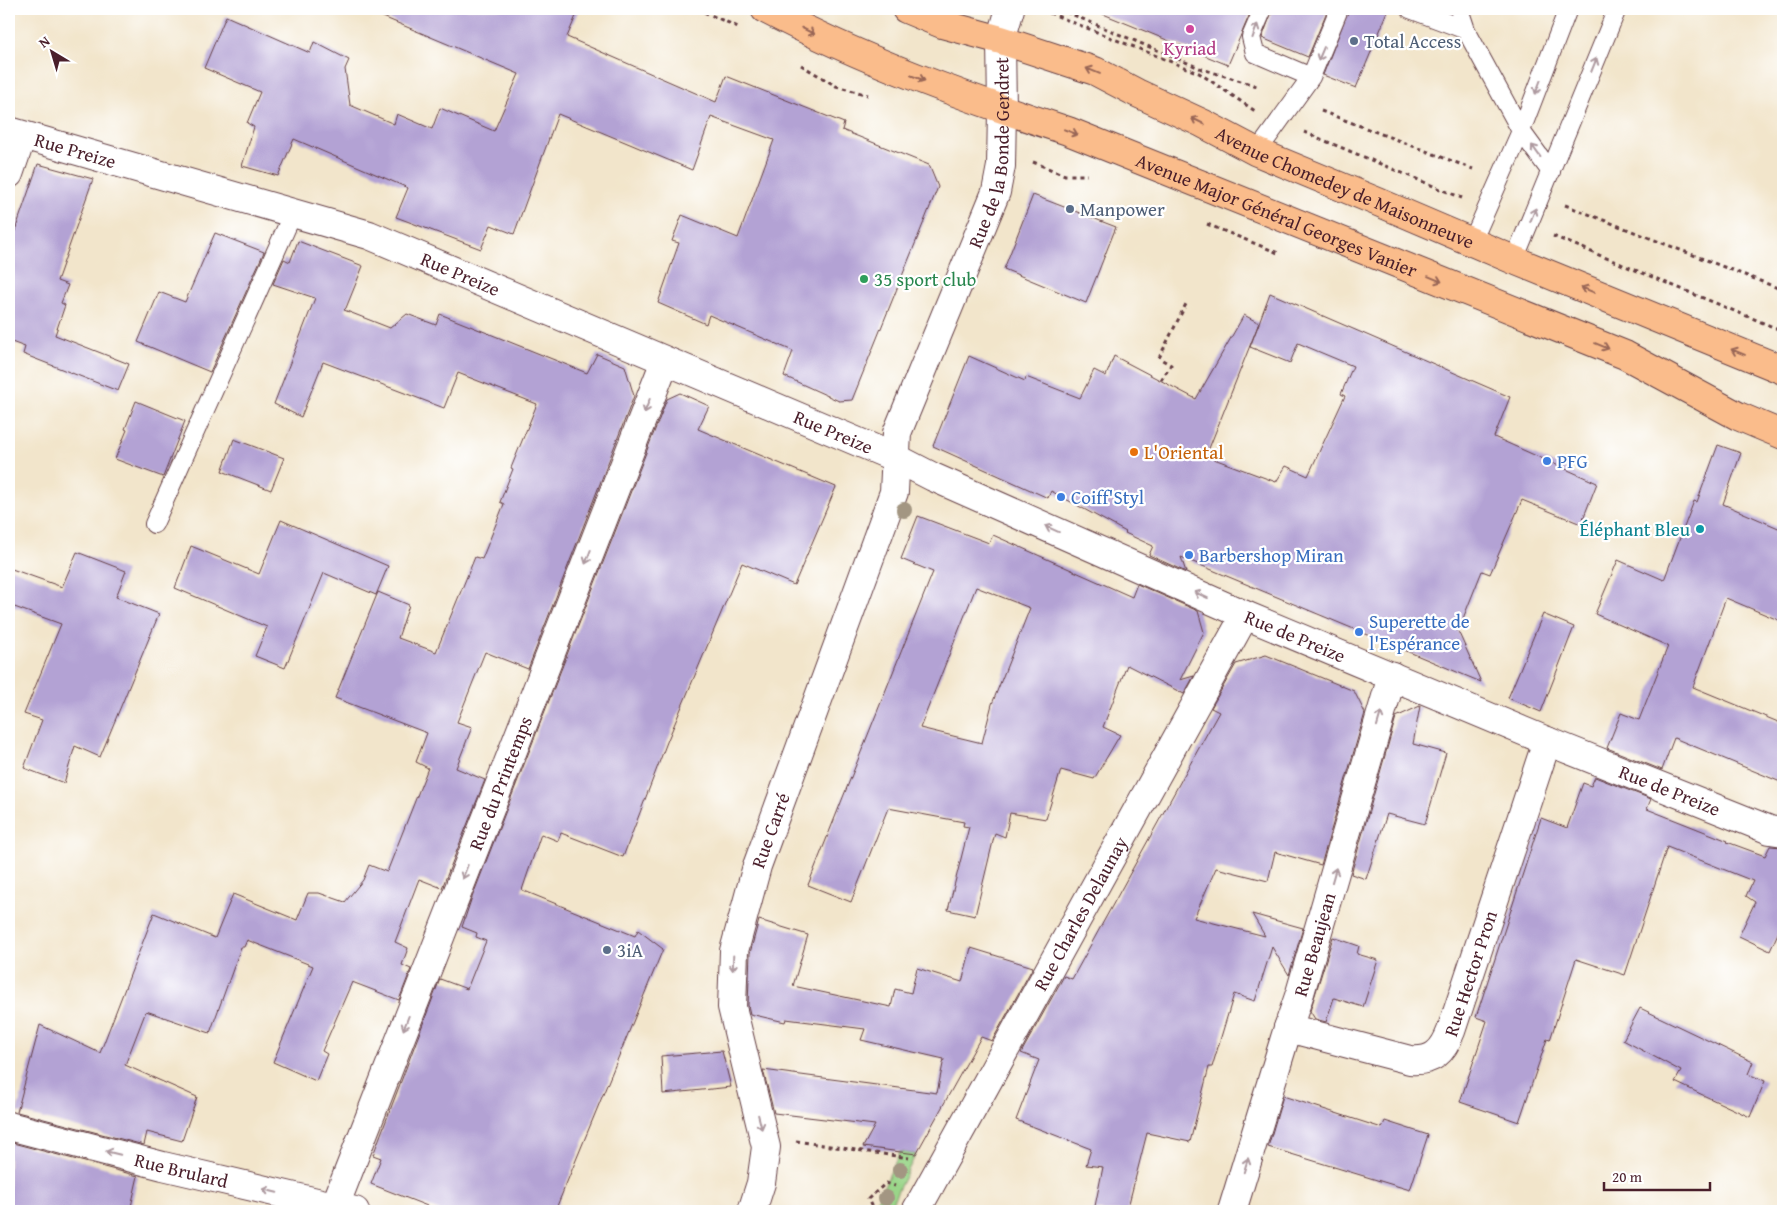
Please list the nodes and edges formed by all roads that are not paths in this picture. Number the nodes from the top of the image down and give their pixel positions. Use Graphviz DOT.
graph roads {
  1 [pos="765,9"];
  2 [pos="906,9"];
  3 [pos="1010,9"];
  4 [pos="1263,9"];
  5 [pos="1339,9"];
  6 [pos="1410,9"];
  7 [pos="1459,9"];
  8 [pos="1568,9"];
  9 [pos="1617,9"];
  10 [pos="1466,30"];
  11 [pos="1001,40"];
  12 [pos="1311,77"];
  13 [pos="1002,110"];
  14 [pos="1521,131"];
  15 [pos="15,133"];
  16 [pos="1257,152"];
  17 [pos="1551,172"];
  18 [pos="9,174"];
  19 [pos="293,213"];
  20 [pos="1472,242"];
  21 [pos="1514,260"];
  22 [pos="665,360"];
  23 [pos="1783,370"];
  24 [pos="1783,435"];
  25 [pos="896,458"];
  26 [pos="154,524"];
  27 [pos="1245,615"];
  28 [pos="1392,676"];
  29 [pos="1547,741"];
  30 [pos="1783,832"];
  31 [pos="1288,1028"];
  32 [pos="9,1126"];
  33 [pos="345,1209"];
  34 [pos="752,1211"];
  35 [pos="916,1211"];
  36 [pos="1232,1211"];
  1 -- 13 [label="main road, Avenue Major Général Georges Vanier, one-way"];
  2 -- 11 [label="main road, Avenue Chomedey de Maisonneuve"];
  3 -- 11 [label="street, Rue de la Bonde Gendret"];
  12 -- 4 [label="lane, one-way"];
  5 -- 12 [label="lane, one-way"];
  6 -- 10 [label="lane"];
  7 -- 10 [label="lane"];
  8 -- 14 [label="lane, one-way"];
  17 -- 9 [label="lane, one-way"];
  10 -- 14 [label="lane"];
  11 -- 13 [label="street, Rue de la Bonde Gendret"];
  16 -- 11 [label="main road, Avenue Chomedey de Maisonneuve, one-way"];
  12 -- 16 [label="lane"];
  13 -- 24 [label="main road, Avenue Major Général Georges Vanier, one-way"];
  13 -- 25 [label="street, Rue de la Bonde Gendret"];
  17 -- 14 [label="lane, one-way"];
  14 -- 20 [label="lane"];
  15 -- 18 [label="street"];
  15 -- 19 [label="street, Rue Preize"];
  16 -- 20 [label="main road, Avenue Chomedey de Maisonneuve"];
  21 -- 17 [label="lane, one-way"];
  19 -- 22 [label="street, Rue Preize"];
  19 -- 26 [label="lane"];
  20 -- 21 [label="main road, Avenue Chomedey de Maisonneuve"];
  23 -- 21 [label="main road, Avenue Chomedey de Maisonneuve, one-way"];
  22 -- 25 [label="street, Rue Preize"];
  22 -- 33 [label="street, Rue du Printemps, one-way"];
  27 -- 25 [label="street, Rue de Preize, one-way"];
  25 -- 34 [label="street, Rue Carré, one-way"];
  27 -- 28 [label="street, Rue de Preize"];
  27 -- 35 [label="street, Rue Charles Delaunay"];
  28 -- 29 [label="street, Rue de Preize"];
  31 -- 28 [label="street, Rue Beaujean, one-way"];
  29 -- 30 [label="street, Rue de Preize"];
  29 -- 31 [label="street, Rue Hector Pron"];
  36 -- 31 [label="street, Rue Beaujean, one-way"];
  33 -- 32 [label="street, Rue Brulard, one-way"];
}
